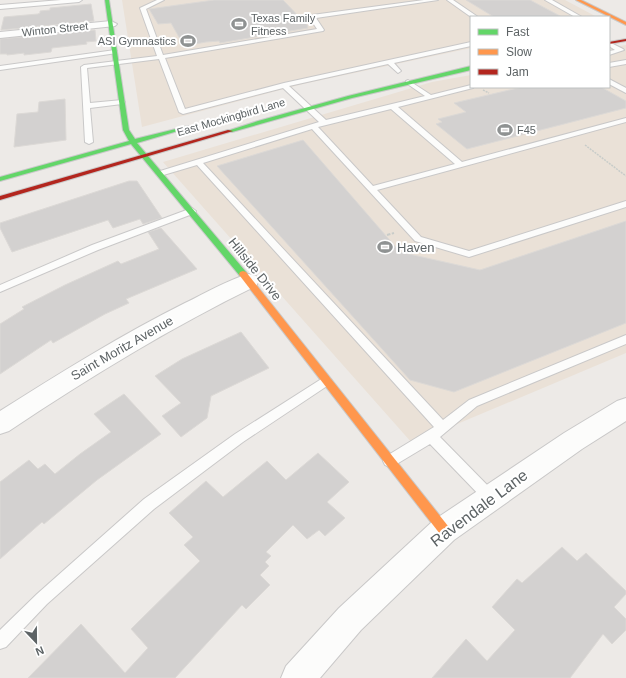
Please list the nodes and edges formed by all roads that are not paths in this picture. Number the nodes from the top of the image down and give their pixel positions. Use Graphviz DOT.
graph roads {
  1 [pos="79,0"];
  2 [pos="107,0"];
  3 [pos="161,0"];
  4 [pos="435,0"];
  5 [pos="450,0"];
  6 [pos="548,0"];
  7 [pos="578,0"];
  8 [pos="0,8"];
  9 [pos="474,16"];
  10 [pos="578,16"];
  11 [pos="111,24"];
  12 [pos="626,24"];
  13 [pos="626,28"];
  14 [pos="614,30"];
  15 [pos="0,35"];
  16 [pos="626,40"];
  17 [pos="470,44"];
  18 [pos="610,44"];
  19 [pos="610,45"];
  20 [pos="620,51"];
  21 [pos="115,52"];
  22 [pos="161,57"];
  23 [pos="117,62"];
  24 [pos="389,62"];
  25 [pos="620,62"];
  26 [pos="610,66"];
  27 [pos="0,68"];
  28 [pos="470,68"];
  29 [pos="398,71"];
  30 [pos="408,82"];
  31 [pos="610,82"];
  32 [pos="284,85"];
  33 [pos="470,87"];
  34 [pos="626,91"];
  35 [pos="310,93"];
  36 [pos="430,96"];
  37 [pos="292,97"];
  38 [pos="122,102"];
  39 [pos="86,106"];
  40 [pos="392,106"];
  41 [pos="308,108"];
  42 [pos="626,120"];
  43 [pos="324,123"];
  44 [pos="192,125"];
  45 [pos="313,126"];
  46 [pos="89,142"];
  47 [pos="133,142"];
  48 [pos="144,155"];
  49 [pos="198,162"];
  50 [pos="460,164"];
  51 [pos="160,174"];
  52 [pos="0,179"];
  53 [pos="371,189"];
  54 [pos="0,198"];
  55 [pos="626,204"];
  56 [pos="192,211"];
  57 [pos="249,281"];
  58 [pos="0,289"];
  59 [pos="626,339"];
  60 [pos="326,381"];
  61 [pos="626,408"];
  62 [pos="0,424"];
  63 [pos="442,428"];
  64 [pos="431,437"];
  65 [pos="390,461"];
  66 [pos="490,497"];
  67 [pos="444,530"];
  68 [pos="0,640"];
  69 [pos="298,678"];
  1 -- 8 [label="lane"];
  2 -- 11 [label="street, Hillside Drive"];
  3 -- 22 [label="lane"];
  4 -- 22 [label="lane"];
  5 -- 9 [label="lane"];
  6 -- 10 [label="lane"];
  7 -- 12 [label="street"];
  11 -- 15 [label="street, Winton Street"];
  11 -- 21 [label="street, Hillside Drive"];
  13 -- 14 [label="street"];
  16 -- 18 [label="street"];
  17 -- 24 [label="lane"];
  19 -- 20 [label="lane"];
  21 -- 23 [label="street, Hillside Drive"];
  21 -- 27 [label="lane"];
  22 -- 23 [label="lane"];
  22 -- 32 [label="lane"];
  23 -- 38 [label="street, Hillside Drive"];
  23 -- 39 [label="lane"];
  24 -- 29 [label="lane"];
  24 -- 32 [label="lane"];
  25 -- 26 [label="lane"];
  28 -- 30 [label="street, East Mockingbird Lane"];
  30 -- 36 [label="lane"];
  30 -- 41 [label="street, East Mockingbird Lane"];
  31 -- 34 [label="lane"];
  32 -- 37 [label="lane"];
  33 -- 36 [label="lane"];
  35 -- 37 [label="street, East Mockingbird Lane"];
  36 -- 40 [label="lane"];
  37 -- 41 [label="lane"];
  38 -- 39 [label="lane"];
  38 -- 47 [label="street, Hillside Drive"];
  39 -- 46 [label="lane"];
  40 -- 43 [label="lane"];
  40 -- 50 [label="lane"];
  41 -- 43 [label="lane"];
  41 -- 48 [label="street, East Mockingbird Lane"];
  42 -- 50 [label="lane"];
  43 -- 45 [label="lane"];
  44 -- 47 [label="street, East Mockingbird Lane"];
  45 -- 49 [label="lane"];
  45 -- 53 [label="lane"];
  47 -- 48 [label="street, Hillside Drive"];
  47 -- 52 [label="street, East Mockingbird Lane"];
  48 -- 51 [label="street, Hillside Drive"];
  48 -- 54 [label="street, East Mockingbird Lane"];
  49 -- 51 [label="lane"];
  49 -- 63 [label="lane"];
  50 -- 53 [label="lane"];
  51 -- 56 [label="street, Hillside Drive"];
  53 -- 55 [label="lane"];
  56 -- 57 [label="street, Hillside Drive"];
  56 -- 58 [label="lane"];
  57 -- 60 [label="street, Hillside Drive"];
  57 -- 62 [label="street, Saint Moritz Avenue"];
  59 -- 63 [label="lane"];
  60 -- 65 [label="street, Hillside Drive"];
  60 -- 68 [label="lane"];
  61 -- 66 [label="street, Ravendale Lane"];
  63 -- 64 [label="lane"];
  64 -- 65 [label="lane"];
  64 -- 66 [label="lane"];
  65 -- 67 [label="street, Hillside Drive"];
  66 -- 67 [label="street, Ravendale Lane"];
  67 -- 69 [label="street, Ravendale Lane"];
}
